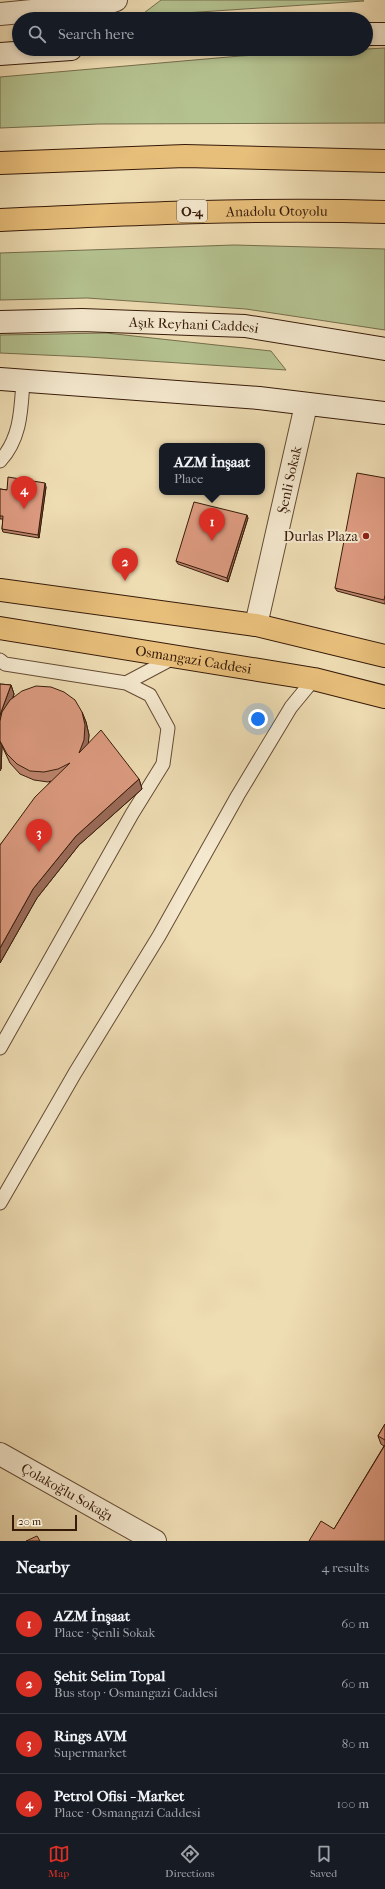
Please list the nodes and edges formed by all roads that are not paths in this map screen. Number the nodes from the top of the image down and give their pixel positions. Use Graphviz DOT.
graph roads {
  1 [pos="116,0"];
  2 [pos="21,12"];
  3 [pos="12,13"];
  4 [pos="0,14"];
  5 [pos="373,34"];
  6 [pos="385,34"];
  7 [pos="12,53"];
  8 [pos="0,54"];
  9 [pos="385,161"];
  10 [pos="0,163"];
  11 [pos="385,212"];
  12 [pos="0,220"];
  13 [pos="0,322"];
  14 [pos="385,349"];
  15 [pos="0,380"];
  16 [pos="23,381"];
  17 [pos="306,405"];
  18 [pos="385,413"];
  19 [pos="0,461"];
  20 [pos="0,590"];
  21 [pos="256,624"];
  22 [pos="0,628"];
  23 [pos="385,656"];
  24 [pos="176,657"];
  25 [pos="0,660"];
  26 [pos="314,679"];
  27 [pos="126,683"];
  28 [pos="385,697"];
  29 [pos="0,1048"];
  30 [pos="0,1203"];
  31 [pos="0,1454"];
  32 [pos="155,1541"];
  1 -- 2 [label="main road"];
  3 -- 4 [label="main road"];
  5 -- 6 [label="main road"];
  7 -- 8 [label="main road"];
  9 -- 10 [label="main road"];
  11 -- 12 [label="main road, Anadolu Otoyolu / O-4"];
  13 -- 14 [label="main road, Aşık Reyhani Caddesi"];
  15 -- 16 [label="main road"];
  16 -- 17 [label="main road"];
  16 -- 19 [label="lane"];
  17 -- 18 [label="main road"];
  17 -- 21 [label="main road, Şenli Sokak"];
  20 -- 21 [label="main road"];
  21 -- 23 [label="main road"];
  22 -- 24 [label="main road, Osmangazi Caddesi"];
  24 -- 26 [label="main road, Osmangazi Caddesi"];
  24 -- 27 [label="lane"];
  25 -- 27 [label="lane"];
  26 -- 28 [label="main road, Osmangazi Caddesi"];
  26 -- 30 [label="lane"];
  27 -- 29 [label="lane"];
  31 -- 32 [label="main road, Çolakoğlu Sokağı"];
}
